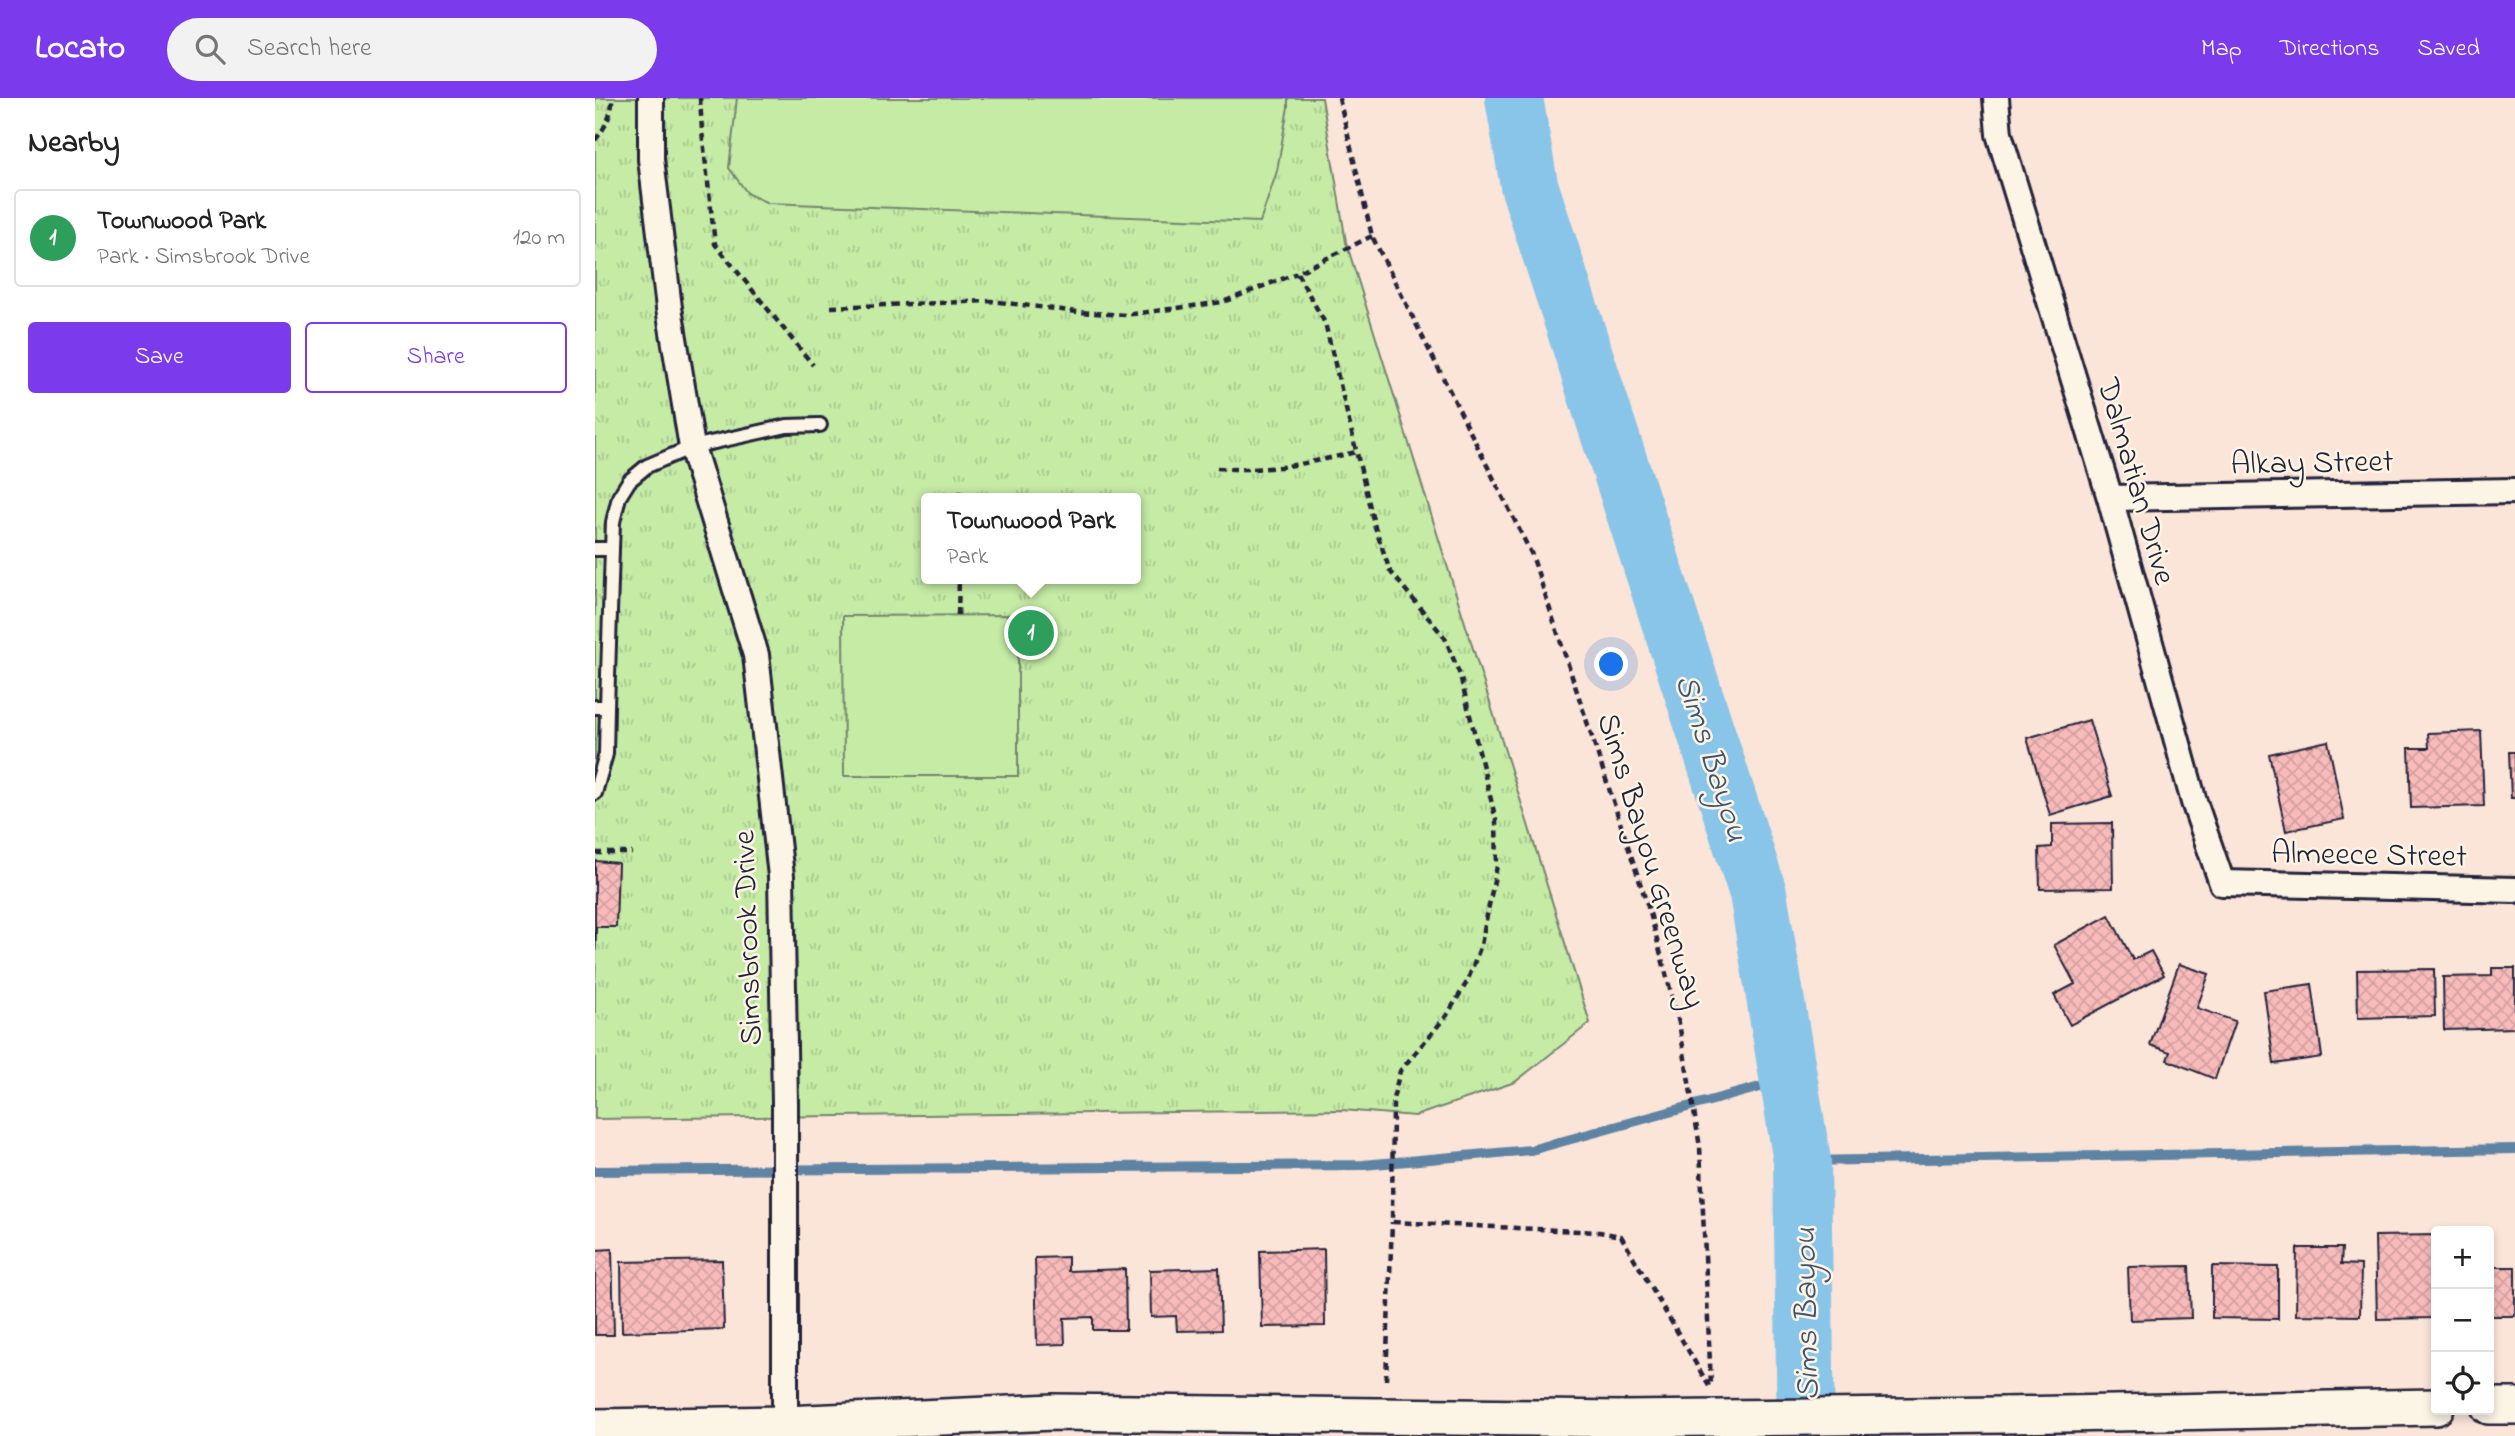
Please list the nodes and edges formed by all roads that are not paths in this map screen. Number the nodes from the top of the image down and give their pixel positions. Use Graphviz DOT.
graph roads {
  1 [pos="651,98"];
  2 [pos="1996,98"];
  3 [pos="820,425"];
  4 [pos="692,447"];
  5 [pos="2515,491"];
  6 [pos="2110,498"];
  7 [pos="595,549"];
  8 [pos="612,549"];
  9 [pos="601,707"];
  10 [pos="595,793"];
  11 [pos="2222,883"];
  12 [pos="2515,890"];
  13 [pos="2494,1406"];
  14 [pos="2515,1406"];
  15 [pos="2431,1407"];
  16 [pos="595,1427"];
  17 [pos="785,1430"];
  1 -- 4 [label="street, Simsbrook Drive"];
  2 -- 6 [label="street, Dalmatian Drive"];
  3 -- 4 [label="lane"];
  4 -- 8 [label="lane"];
  4 -- 17 [label="street, Simsbrook Drive"];
  5 -- 6 [label="street, Alkay Street"];
  6 -- 11 [label="street, Dalmatian Drive"];
  7 -- 8 [label="lane"];
  8 -- 9 [label="lane"];
  9 -- 10 [label="lane"];
  11 -- 12 [label="street, Almeece Street"];
  13 -- 14 [label="main road"];
  15 -- 17 [label="main road, bridge"];
  16 -- 17 [label="main road"];
}
